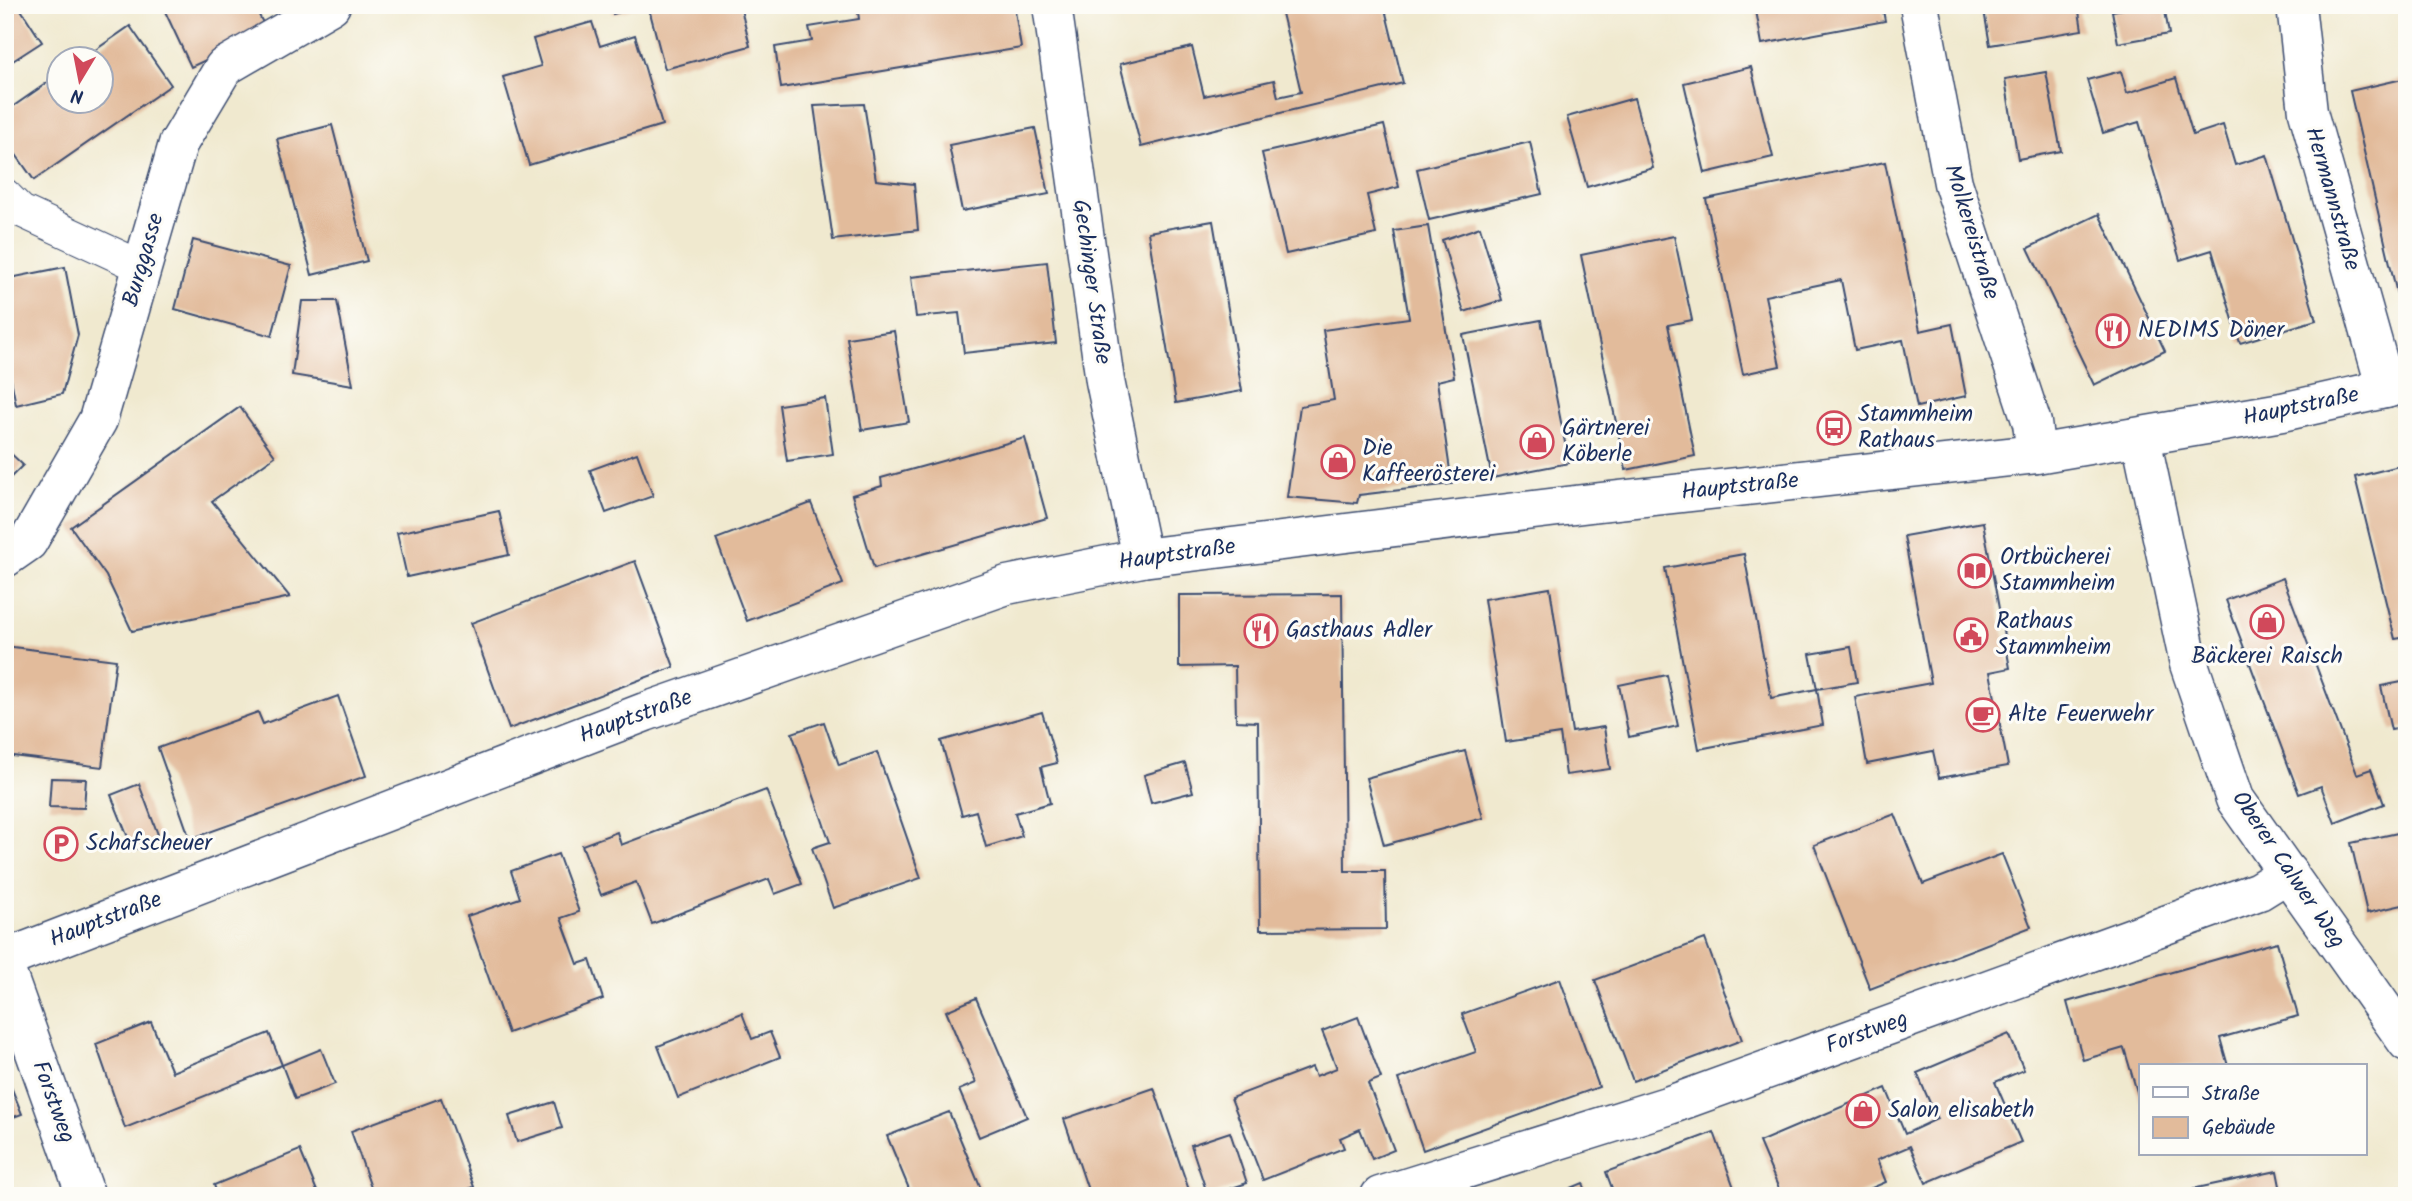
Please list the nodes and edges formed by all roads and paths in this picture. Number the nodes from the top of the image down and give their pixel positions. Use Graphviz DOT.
graph roads {
  1 [pos="331,5"];
  2 [pos="1052,5"];
  3 [pos="1919,5"];
  4 [pos="2296,5"];
  5 [pos="5,195"];
  6 [pos="142,267"];
  7 [pos="2396,386"];
  8 [pos="2141,438"];
  9 [pos="2036,454"];
  10 [pos="5,558"];
  11 [pos="1142,558"];
  12 [pos="2288,873"];
  13 [pos="5,959"];
  14 [pos="5,968"];
  15 [pos="2407,1042"];
  16 [pos="1443,1187"];
  17 [pos="86,1196"];
  18 [pos="1380,1196"];
  1 -- 6 [label="street, Burggasse"];
  2 -- 11 [label="street, Gechinger Straße"];
  3 -- 9 [label="street, Molkereistraße"];
  4 -- 7 [label="street, Hermannstraße"];
  5 -- 6 [label="lane"];
  6 -- 10 [label="street, Burggasse"];
  7 -- 8 [label="street, Hauptstraße"];
  8 -- 9 [label="street, Hauptstraße"];
  8 -- 12 [label="street, Oberer Calwer Weg"];
  9 -- 11 [label="street, Hauptstraße"];
  11 -- 13 [label="street, Hauptstraße"];
  12 -- 15 [label="street, Oberer Calwer Weg"];
  12 -- 16 [label="street, Forstweg"];
  14 -- 17 [label="street, Forstweg"];
  16 -- 18 [label="street, Forstweg"];
}
